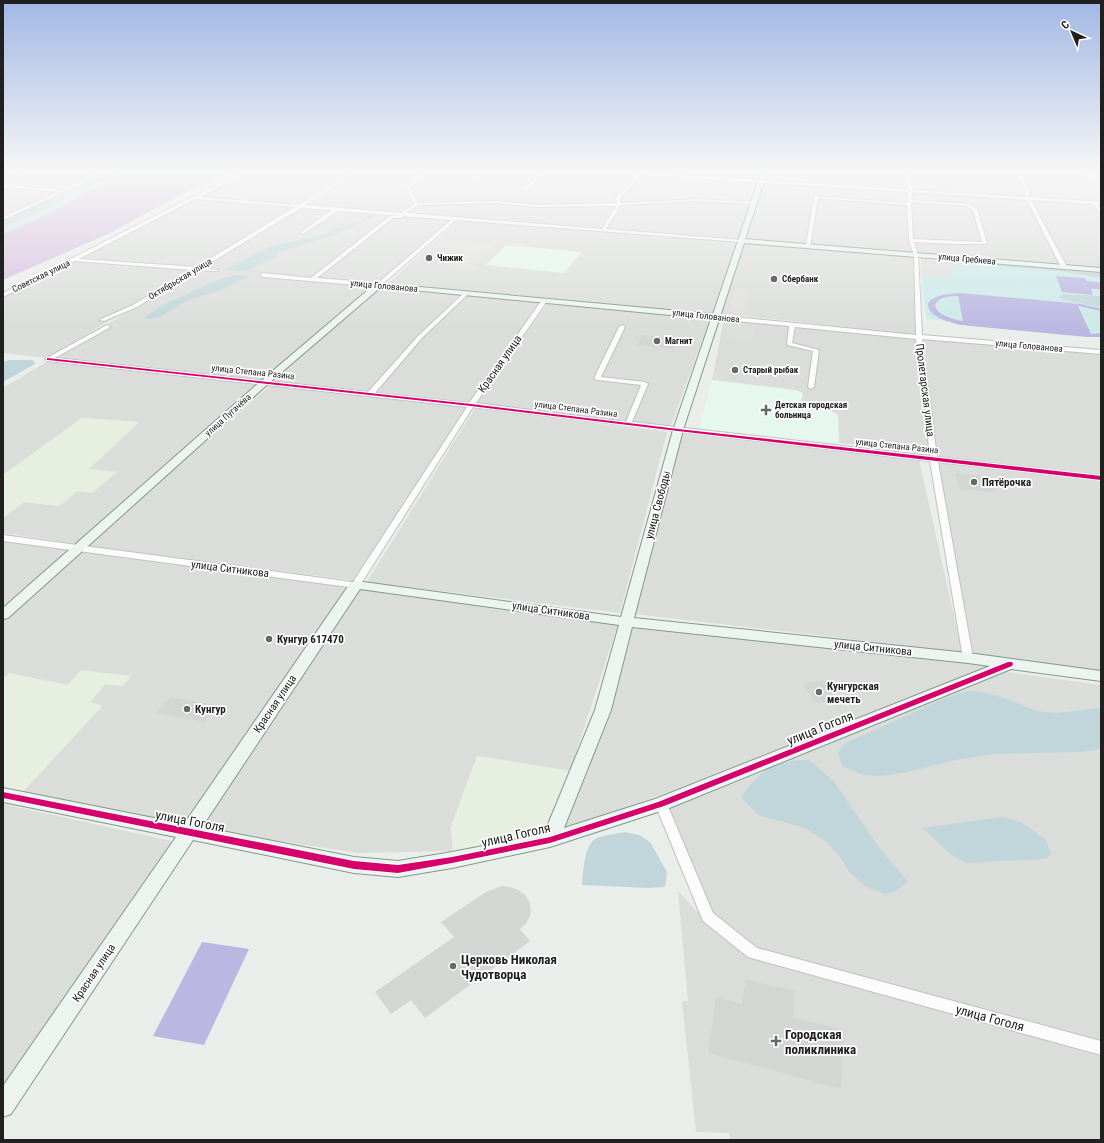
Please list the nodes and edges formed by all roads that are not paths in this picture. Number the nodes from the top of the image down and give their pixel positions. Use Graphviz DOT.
graph roads {
  1 [pos="147,223"];
  2 [pos="272,223"];
  3 [pos="317,223"];
  4 [pos="384,223"];
  5 [pos="450,223"];
  6 [pos="522,223"];
  7 [pos="608,223"];
  8 [pos="747,223"];
  9 [pos="812,223"];
  10 [pos="910,223"];
  11 [pos="980,223"];
  12 [pos="1041,223"];
  13 [pos="604,230"];
  14 [pos="303,233"];
  15 [pos="741,240"];
  16 [pos="910,240"];
  17 [pos="808,246"];
  18 [pos="916,255"];
  19 [pos="76,260"];
  20 [pos="1064,267"];
  21 [pos="197,269"];
  22 [pos="215,270"];
  23 [pos="1101,270"];
  24 [pos="263,275"];
  25 [pos="312,279"];
  26 [pos="379,285"];
  27 [pos="465,294"];
  28 [pos="3,295"];
  29 [pos="544,301"];
  30 [pos="715,317"];
  31 [pos="102,320"];
  32 [pos="792,325"];
  33 [pos="107,327"];
  34 [pos="622,327"];
  35 [pos="919,337"];
  36 [pos="1101,352"];
  37 [pos="265,382"];
  38 [pos="811,387"];
  39 [pos="370,394"];
  40 [pos="471,405"];
  41 [pos="628,424"];
  42 [pos="678,430"];
  43 [pos="934,460"];
  44 [pos="1101,478"];
  45 [pos="3,538"];
  46 [pos="79,549"];
  47 [pos="356,585"];
  48 [pos="3,615"];
  49 [pos="627,622"];
  50 [pos="968,658"];
  51 [pos="1010,664"];
  52 [pos="1101,676"];
  53 [pos="3,795"];
  54 [pos="662,804"];
  55 [pos="189,832"];
  56 [pos="550,840"];
  57 [pos="1101,1048"];
  58 [pos="3,1106"];
  1 -- 19 [label="street, Советская улица"];
  2 -- 21 [label="street, Октябрьская улица"];
  3 -- 14 [label="street"];
  4 -- 25 [label="street"];
  5 -- 26 [label="street, улица Пугачёва"];
  6 -- 13 [label="street, улица Гребнева"];
  7 -- 13 [label="street"];
  8 -- 15 [label="street, улица Свободы"];
  9 -- 17 [label="street"];
  10 -- 16 [label="street, Пролетарская улица"];
  11 -- 16 [label="street"];
  12 -- 20 [label="street"];
  13 -- 15 [label="street, улица Гребнева"];
  15 -- 17 [label="street, улица Гребнева"];
  15 -- 30 [label="street, улица Свободы"];
  16 -- 18 [label="street, Пролетарская улица"];
  17 -- 18 [label="street, улица Гребнева"];
  18 -- 20 [label="street, улица Гребнева"];
  18 -- 35 [label="street, Пролетарская улица"];
  19 -- 21 [label="street"];
  19 -- 28 [label="street, Советская улица"];
  20 -- 23 [label="street, улица Гребнева"];
  21 -- 22 [label="street"];
  21 -- 31 [label="street, Октябрьская улица"];
  24 -- 25 [label="street, улица Голованова"];
  25 -- 26 [label="street, улица Голованова"];
  26 -- 27 [label="street, улица Голованова"];
  26 -- 37 [label="street, улица Пугачёва"];
  27 -- 29 [label="street, улица Голованова"];
  27 -- 39 [label="street"];
  29 -- 30 [label="street, улица Голованова"];
  29 -- 40 [label="street, Красная улица"];
  30 -- 32 [label="street, улица Голованова"];
  30 -- 42 [label="street, улица Свободы"];
  32 -- 35 [label="street, улица Голованова"];
  32 -- 38 [label="street"];
  33 -- 37 [label="street, улица Степана Разина"];
  34 -- 41 [label="street"];
  35 -- 36 [label="street, улица Голованова"];
  35 -- 43 [label="street, Пролетарская улица"];
  37 -- 39 [label="street, улица Степана Разина"];
  37 -- 46 [label="street, улица Пугачёва"];
  39 -- 40 [label="street, улица Степана Разина"];
  40 -- 41 [label="street, улица Степана Разина"];
  40 -- 47 [label="street, Красная улица"];
  41 -- 42 [label="street, улица Степана Разина"];
  42 -- 43 [label="street, улица Степана Разина"];
  42 -- 49 [label="street, улица Свободы"];
  43 -- 44 [label="street, улица Степана Разина"];
  43 -- 50 [label="street, Пролетарская улица"];
  45 -- 46 [label="street, улица Ситникова"];
  46 -- 47 [label="street, улица Ситникова"];
  46 -- 48 [label="street, улица Пугачёва"];
  47 -- 49 [label="street, улица Ситникова"];
  47 -- 55 [label="street, Красная улица"];
  49 -- 50 [label="street, улица Ситникова"];
  49 -- 56 [label="street, улица Свободы"];
  50 -- 51 [label="street, улица Ситникова"];
  51 -- 52 [label="street, улица Ситникова"];
  51 -- 54 [label="street, улица Гоголя"];
  53 -- 55 [label="street, улица Гоголя"];
  54 -- 56 [label="street, улица Гоголя"];
  54 -- 57 [label="street, улица Гоголя"];
  55 -- 56 [label="street, улица Гоголя"];
  55 -- 58 [label="street, Красная улица"];
}
